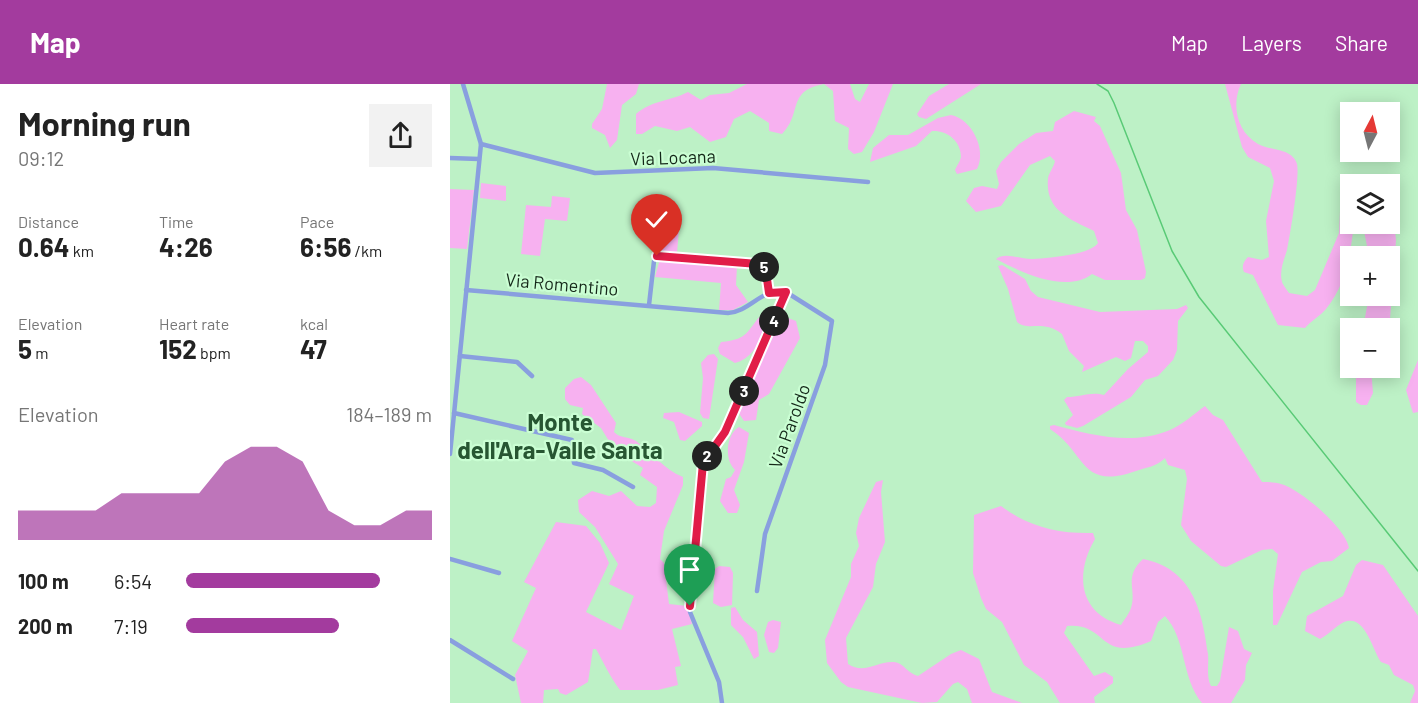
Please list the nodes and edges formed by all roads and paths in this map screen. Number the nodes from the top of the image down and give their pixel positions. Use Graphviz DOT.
graph roads {
  1 [pos="463,84"];
  2 [pos="481,144"];
  3 [pos="450,158"];
  4 [pos="479,159"];
  5 [pos="868,182"];
  6 [pos="466,290"];
  7 [pos="786,292"];
  8 [pos="769,293"];
  9 [pos="649,305"];
  10 [pos="460,357"];
  11 [pos="532,376"];
  12 [pos="454,413"];
  13 [pos="450,454"];
  14 [pos="633,487"];
  15 [pos="450,558"];
  16 [pos="499,573"];
  17 [pos="757,591"];
  18 [pos="450,640"];
  19 [pos="513,679"];
  20 [pos="722,703"];
  1 -- 2 [label="street"];
  2 -- 4 [label="street"];
  2 -- 5 [label="street, Via Locana"];
  3 -- 4 [label="street"];
  4 -- 6 [label="street"];
  6 -- 9 [label="street, Via Romentino"];
  6 -- 10 [label="street"];
  7 -- 8 [label="street, Via Romentino"];
  7 -- 17 [label="street, Via Paroldo"];
  7 -- 20 [label="street"];
  8 -- 9 [label="street, Via Romentino"];
  8 -- 9 [label="street"];
  10 -- 11 [label="street"];
  10 -- 12 [label="street"];
  12 -- 13 [label="street"];
  12 -- 14 [label="street"];
  15 -- 16 [label="street"];
  18 -- 19 [label="street"];
}
